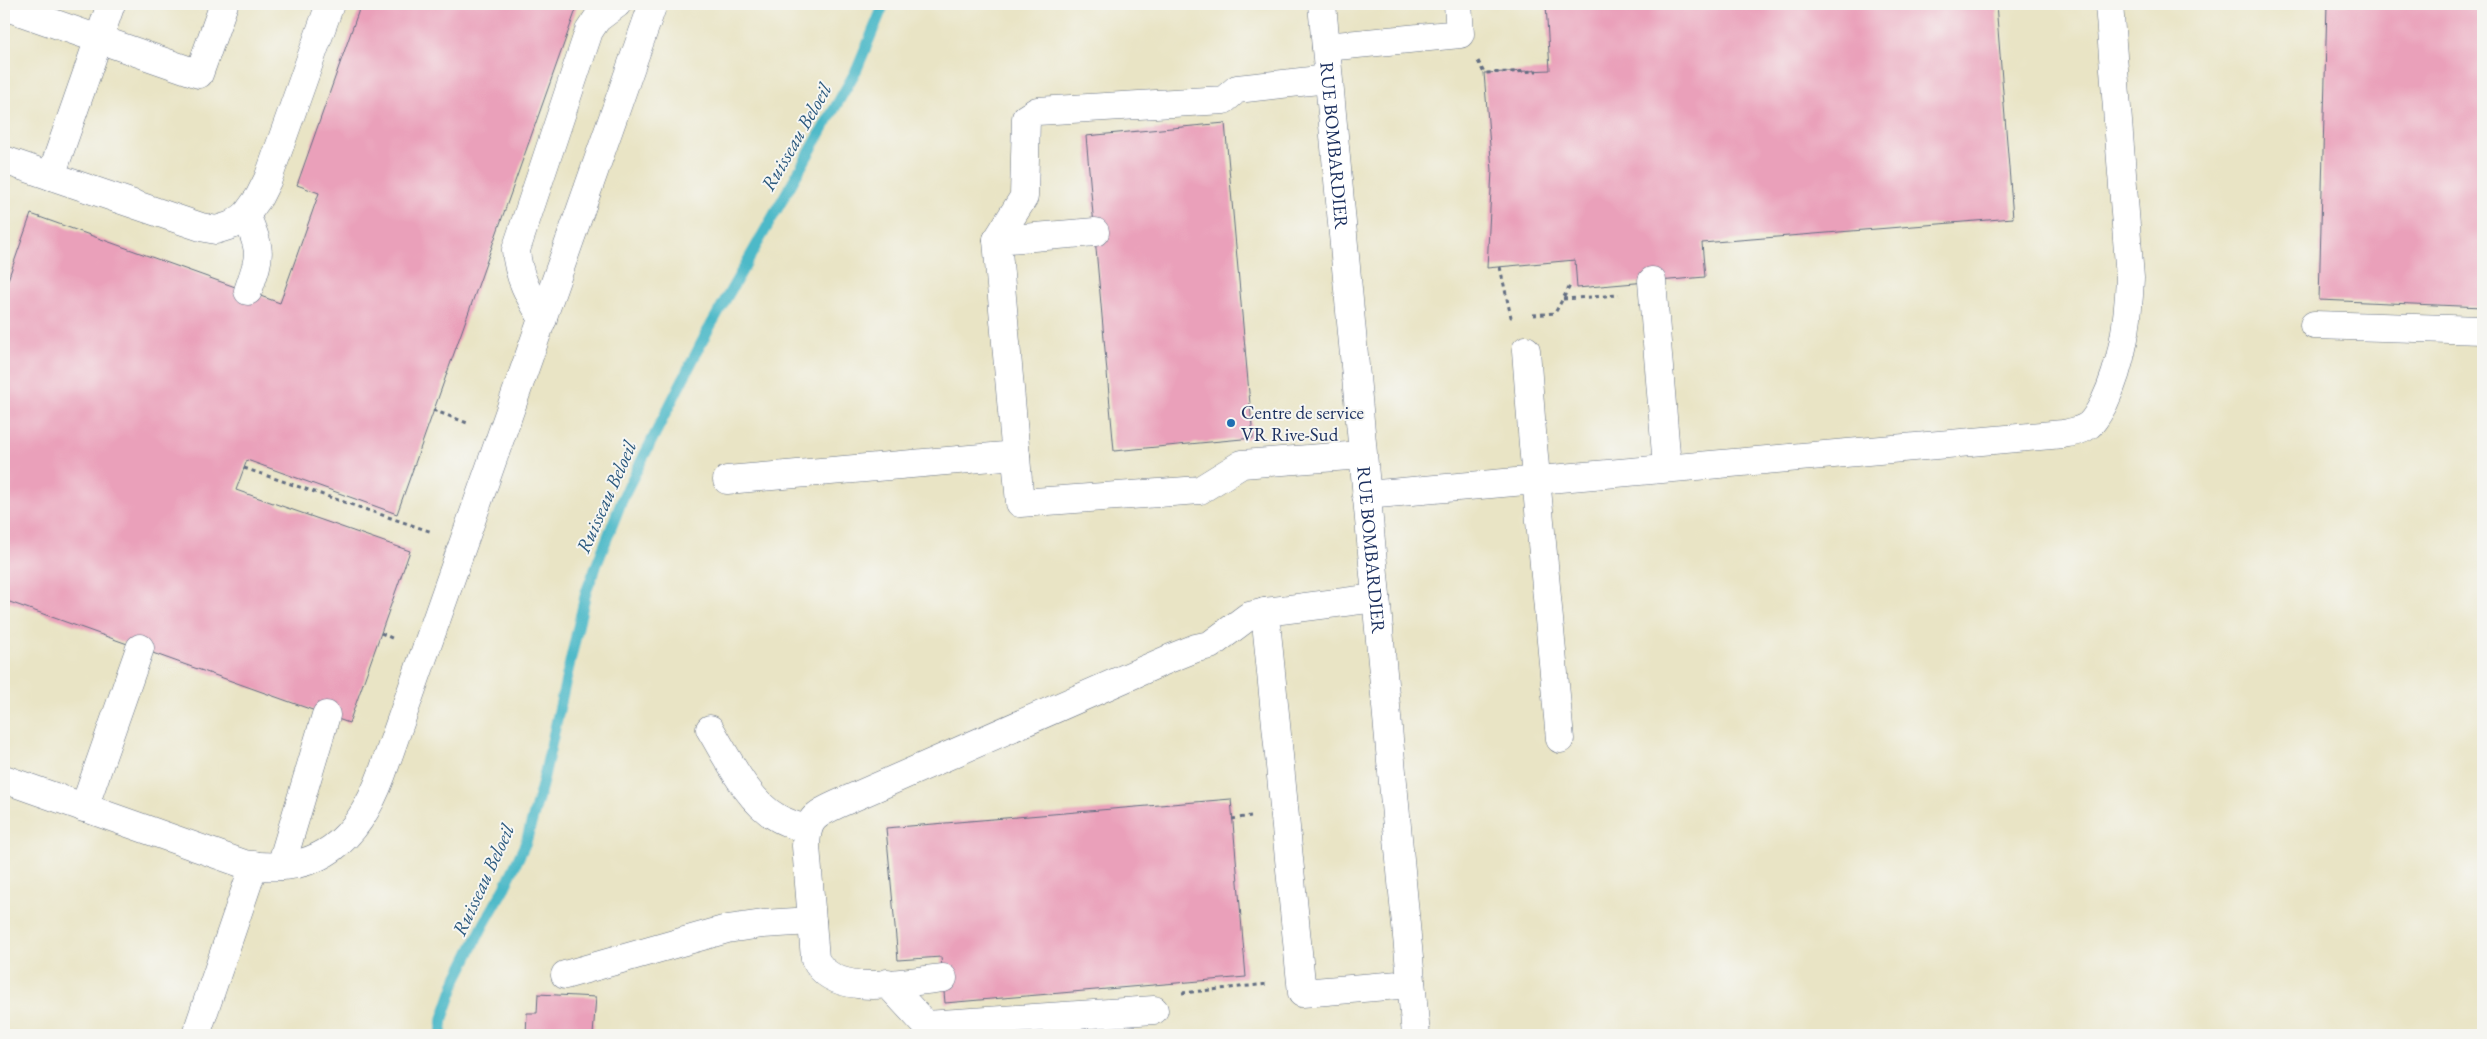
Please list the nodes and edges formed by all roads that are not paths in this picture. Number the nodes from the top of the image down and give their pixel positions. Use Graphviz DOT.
graph roads {
  1 [pos="111,4"];
  2 [pos="224,4"];
  3 [pos="330,4"];
  4 [pos="617,4"];
  5 [pos="654,4"];
  6 [pos="1322,4"];
  7 [pos="1458,4"];
  8 [pos="2109,4"];
  9 [pos="5,7"];
  10 [pos="98,39"];
  11 [pos="1326,47"];
  12 [pos="1328,79"];
  13 [pos="4,160"];
  14 [pos="51,176"];
  15 [pos="246,215"];
  16 [pos="1094,232"];
  17 [pos="997,240"];
  18 [pos="1652,281"];
  19 [pos="248,291"];
  20 [pos="543,319"];
  21 [pos="2314,325"];
  22 [pos="2483,330"];
  23 [pos="1526,350"];
  24 [pos="1016,455"];
  25 [pos="1362,455"];
  26 [pos="1667,468"];
  27 [pos="1536,479"];
  28 [pos="728,480"];
  29 [pos="1366,495"];
  30 [pos="1376,598"];
  31 [pos="1265,612"];
  32 [pos="140,648"];
  33 [pos="326,715"];
  34 [pos="710,729"];
  35 [pos="1560,739"];
  36 [pos="4,780"];
  37 [pos="84,808"];
  38 [pos="807,830"];
  39 [pos="254,866"];
  40 [pos="281,866"];
  41 [pos="812,921"];
  42 [pos="565,975"];
  43 [pos="943,978"];
  44 [pos="887,982"];
  45 [pos="1411,984"];
  46 [pos="1154,1010"];
  47 [pos="196,1035"];
  48 [pos="1416,1035"];
  1 -- 10 [label="street"];
  2 -- 10 [label="street"];
  3 -- 15 [label="street"];
  4 -- 20 [label="street"];
  5 -- 20 [label="street"];
  6 -- 11 [label="street, RUE BOMBARDIER"];
  7 -- 11 [label="street"];
  8 -- 26 [label="street"];
  9 -- 10 [label="street"];
  10 -- 14 [label="street"];
  11 -- 12 [label="street, RUE BOMBARDIER"];
  12 -- 17 [label="street"];
  12 -- 25 [label="street, RUE BOMBARDIER"];
  13 -- 14 [label="street"];
  14 -- 15 [label="street"];
  15 -- 19 [label="street"];
  16 -- 17 [label="street"];
  17 -- 24 [label="street"];
  18 -- 26 [label="street"];
  20 -- 40 [label="street"];
  21 -- 22 [label="street"];
  23 -- 27 [label="street"];
  24 -- 25 [label="street"];
  24 -- 28 [label="street"];
  25 -- 29 [label="street, RUE BOMBARDIER"];
  26 -- 27 [label="street"];
  27 -- 29 [label="street"];
  27 -- 35 [label="street"];
  29 -- 30 [label="street, RUE BOMBARDIER"];
  30 -- 31 [label="street"];
  30 -- 45 [label="street, RUE BOMBARDIER"];
  31 -- 38 [label="street"];
  31 -- 45 [label="street"];
  32 -- 37 [label="street"];
  33 -- 40 [label="street"];
  34 -- 38 [label="street"];
  36 -- 37 [label="street"];
  37 -- 39 [label="street"];
  38 -- 41 [label="street"];
  39 -- 40 [label="street"];
  39 -- 47 [label="street"];
  41 -- 42 [label="street"];
  41 -- 44 [label="street"];
  43 -- 44 [label="street"];
  44 -- 46 [label="street"];
  45 -- 48 [label="street, RUE BOMBARDIER"];
}
